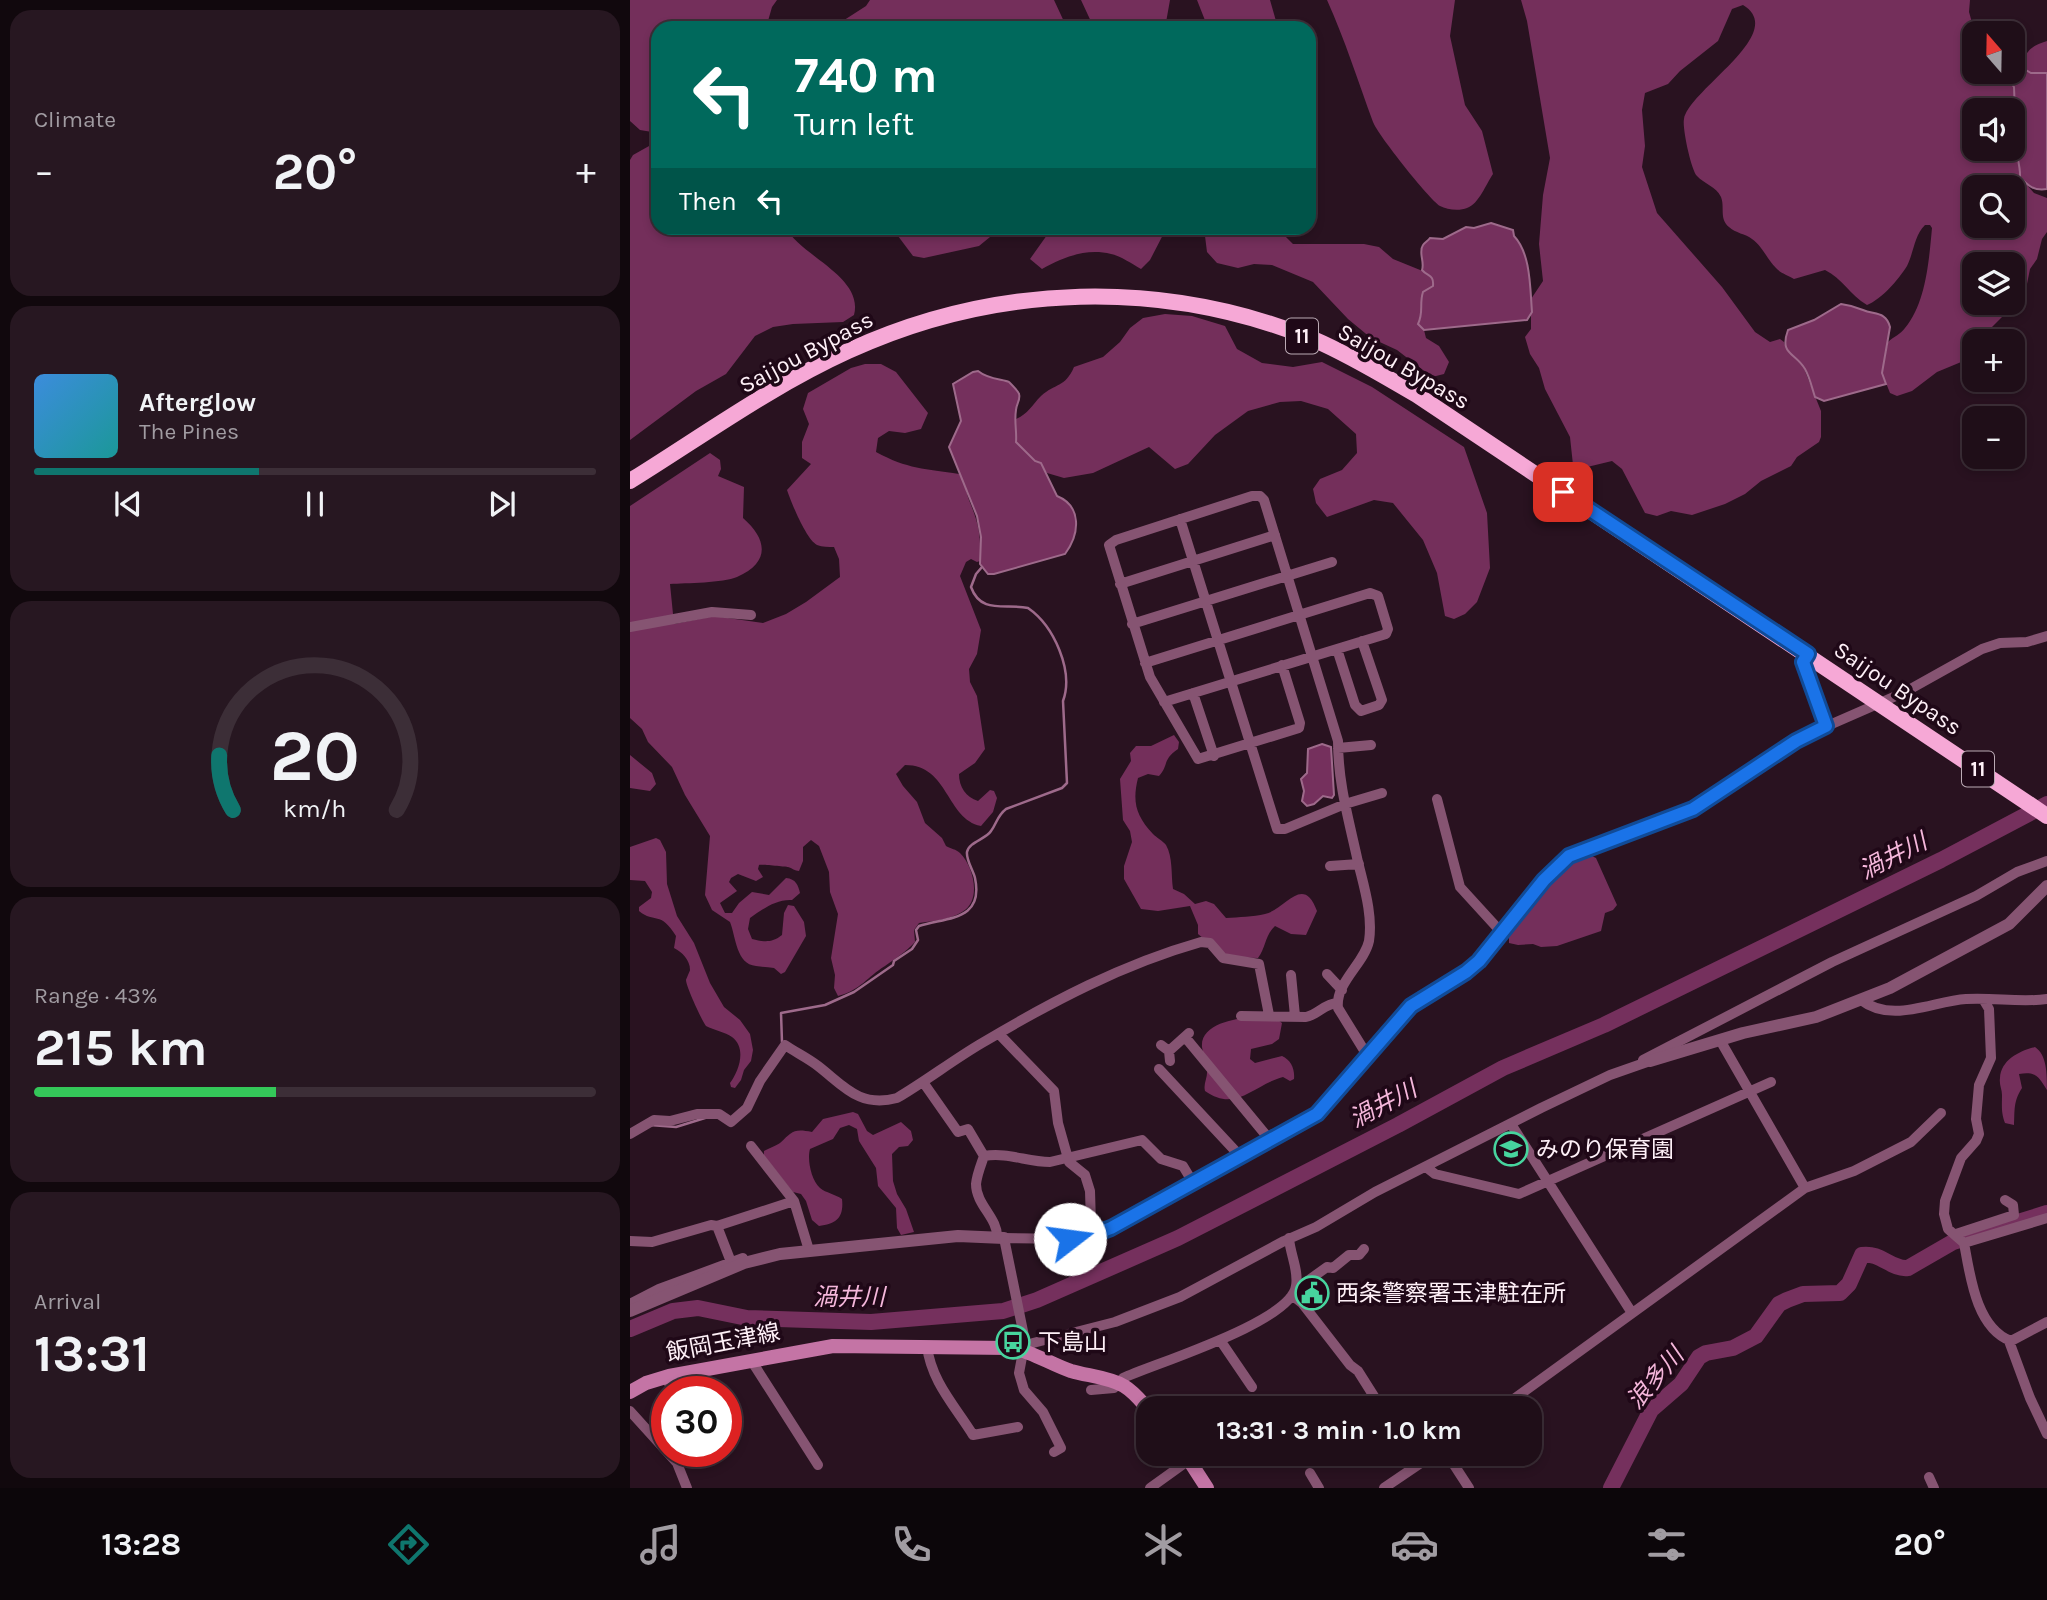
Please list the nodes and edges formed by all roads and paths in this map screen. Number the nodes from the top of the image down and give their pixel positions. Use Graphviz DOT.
graph roads {
  1 [pos="682,448"];
  2 [pos="630,467"];
  3 [pos="630,481"];
  4 [pos="1180,519"];
  5 [pos="1275,535"];
  6 [pos="1193,561"];
  7 [pos="1332,562"];
  8 [pos="1287,576"];
  9 [pos="1119,584"];
  10 [pos="1205,601"];
  11 [pos="751,615"];
  12 [pos="1299,615"];
  13 [pos="1132,624"];
  14 [pos="630,626"];
  15 [pos="2047,636"];
  16 [pos="1218,640"];
  17 [pos="1362,641"];
  18 [pos="1337,649"];
  19 [pos="1808,654"];
  20 [pos="1312,656"];
  21 [pos="1144,663"];
  22 [pos="1282,665"];
  23 [pos="1230,681"];
  24 [pos="1193,693"];
  25 [pos="1164,702"];
  26 [pos="1880,703"];
  27 [pos="1826,726"];
  28 [pos="1250,744"];
  29 [pos="1371,745"];
  30 [pos="1338,748"];
  31 [pos="1214,756"];
  32 [pos="1382,793"];
  33 [pos="1437,799"];
  34 [pos="1345,804"];
  35 [pos="2047,816"];
  36 [pos="2047,861"];
  37 [pos="1359,864"];
  38 [pos="1330,866"];
  39 [pos="2047,886"];
  40 [pos="1502,933"];
  41 [pos="1327,974"];
  42 [pos="1291,975"];
  43 [pos="1342,990"];
  44 [pos="1983,999"];
  45 [pos="2047,999"];
  46 [pos="1861,1000"];
  47 [pos="1337,1003"];
  48 [pos="1269,1015"];
  49 [pos="1241,1016"];
  50 [pos="1295,1016"];
  51 [pos="999,1034"];
  52 [pos="1720,1040"];
  53 [pos="1167,1053"];
  54 [pos="1367,1055"];
  55 [pos="1650,1061"];
  56 [pos="1631,1068"];
  57 [pos="1159,1069"];
  58 [pos="923,1082"];
  59 [pos="1771,1082"];
  60 [pos="1749,1091"];
  61 [pos="1941,1113"];
  62 [pos="1511,1124"];
  63 [pos="630,1134"];
  64 [pos="1270,1140"];
  65 [pos="751,1146"];
  66 [pos="984,1156"];
  67 [pos="1240,1156"];
  68 [pos="1069,1158"];
  69 [pos="1426,1167"];
  70 [pos="1192,1181"];
  71 [pos="1546,1183"];
  72 [pos="1805,1188"];
  73 [pos="794,1200"];
  74 [pos="2005,1200"];
  75 [pos="2047,1218"];
  76 [pos="717,1226"];
  77 [pos="1094,1234"];
  78 [pos="1001,1238"];
  79 [pos="1289,1238"];
  80 [pos="1960,1238"];
  81 [pos="630,1241"];
  82 [pos="808,1247"];
  83 [pos="828,1249"];
  84 [pos="1364,1249"];
  85 [pos="732,1262"];
  86 [pos="1295,1291"];
  87 [pos="630,1304"];
  88 [pos="630,1311"];
  89 [pos="1632,1313"];
  90 [pos="2047,1322"];
  91 [pos="1220,1340"];
  92 [pos="2009,1341"];
  93 [pos="1024,1345"];
  94 [pos="926,1346"];
  95 [pos="751,1360"];
  96 [pos="670,1376"];
  97 [pos="651,1381"];
  98 [pos="1118,1383"];
  99 [pos="1252,1387"];
  100 [pos="1091,1390"];
  101 [pos="630,1392"];
  102 [pos="1136,1396"];
  103 [pos="1374,1396"];
  104 [pos="1518,1396"];
  105 [pos="630,1411"];
  106 [pos="1018,1426"];
  107 [pos="2047,1434"];
  108 [pos="1054,1452"];
  109 [pos="818,1465"];
  110 [pos="1176,1466"];
  111 [pos="1193,1466"];
  112 [pos="1455,1466"];
  113 [pos="1414,1467"];
  114 [pos="1310,1474"];
  115 [pos="1929,1477"];
  116 [pos="687,1488"];
  117 [pos="1150,1488"];
  118 [pos="1207,1488"];
  119 [pos="1319,1488"];
  120 [pos="1384,1488"];
  121 [pos="1469,1488"];
  122 [pos="1934,1488"];
  1 -- 2 [label="highway, 11"];
  1 -- 3 [label="highway, Saijou Bypass / 11"];
  1 -- 19 [label="highway, Saijou Bypass / 11"];
  4 -- 5 [label="street"];
  4 -- 6 [label="street"];
  4 -- 9 [label="street"];
  5 -- 6 [label="street"];
  5 -- 8 [label="street"];
  6 -- 9 [label="street"];
  6 -- 10 [label="street"];
  7 -- 8 [label="street"];
  8 -- 10 [label="street"];
  8 -- 12 [label="street"];
  9 -- 13 [label="street"];
  10 -- 13 [label="street"];
  10 -- 16 [label="street"];
  11 -- 14 [label="street"];
  12 -- 16 [label="street"];
  12 -- 17 [label="street"];
  12 -- 20 [label="street"];
  13 -- 21 [label="street"];
  15 -- 26 [label="street"];
  16 -- 21 [label="street"];
  16 -- 23 [label="street"];
  17 -- 18 [label="street"];
  17 -- 18 [label="street"];
  18 -- 20 [label="street"];
  19 -- 26 [label="highway, Saijou Bypass / 11"];
  19 -- 27 [label="street"];
  20 -- 22 [label="street"];
  20 -- 30 [label="street"];
  21 -- 25 [label="street"];
  22 -- 23 [label="street"];
  22 -- 28 [label="street"];
  23 -- 24 [label="street"];
  23 -- 28 [label="street"];
  24 -- 25 [label="street"];
  24 -- 31 [label="street"];
  25 -- 31 [label="street"];
  26 -- 27 [label="street"];
  26 -- 35 [label="highway, Saijou Bypass / 11"];
  27 -- 40 [label="street"];
  28 -- 31 [label="street"];
  28 -- 34 [label="street"];
  29 -- 30 [label="street"];
  30 -- 34 [label="street"];
  32 -- 34 [label="street"];
  33 -- 40 [label="street"];
  34 -- 37 [label="street"];
  36 -- 56 [label="street"];
  37 -- 38 [label="street"];
  37 -- 43 [label="street"];
  39 -- 46 [label="street"];
  40 -- 54 [label="street"];
  41 -- 43 [label="street"];
  42 -- 50 [label="street"];
  43 -- 47 [label="street"];
  44 -- 45 [label="street"];
  44 -- 46 [label="street"];
  44 -- 80 [label="street"];
  46 -- 52 [label="street"];
  47 -- 50 [label="street"];
  47 -- 54 [label="street"];
  48 -- 49 [label="street"];
  48 -- 50 [label="street"];
  48 -- 51 [label="street"];
  51 -- 58 [label="street"];
  51 -- 68 [label="street"];
  52 -- 55 [label="street"];
  52 -- 60 [label="street"];
  53 -- 64 [label="street"];
  54 -- 64 [label="street"];
  55 -- 56 [label="street"];
  56 -- 62 [label="street"];
  57 -- 67 [label="street"];
  58 -- 63 [label="street"];
  58 -- 66 [label="street"];
  59 -- 60 [label="street"];
  60 -- 71 [label="street"];
  60 -- 72 [label="street"];
  61 -- 72 [label="street"];
  62 -- 69 [label="street"];
  62 -- 71 [label="street"];
  64 -- 67 [label="street"];
  65 -- 73 [label="street"];
  66 -- 68 [label="street"];
  66 -- 78 [label="street"];
  67 -- 70 [label="street"];
  68 -- 70 [label="street"];
  68 -- 77 [label="street"];
  69 -- 71 [label="street"];
  69 -- 79 [label="street"];
  70 -- 77 [label="street"];
  71 -- 89 [label="street"];
  72 -- 89 [label="street"];
  73 -- 76 [label="street"];
  73 -- 82 [label="street"];
  74 -- 80 [label="street"];
  75 -- 80 [label="street"];
  76 -- 81 [label="street"];
  76 -- 85 [label="street"];
  77 -- 78 [label="street"];
  78 -- 83 [label="street"];
  78 -- 93 [label="street"];
  79 -- 86 [label="street"];
  79 -- 93 [label="street"];
  80 -- 92 [label="street"];
  82 -- 83 [label="street"];
  82 -- 85 [label="street"];
  83 -- 88 [label="street"];
  84 -- 86 [label="street"];
  85 -- 87 [label="street"];
  86 -- 91 [label="street"];
  86 -- 103 [label="street"];
  89 -- 104 [label="street"];
  90 -- 92 [label="street"];
  91 -- 98 [label="street"];
  91 -- 99 [label="street"];
  92 -- 107 [label="street"];
  93 -- 94 [label="main road, 飯岡玉津線"];
  93 -- 98 [label="main road, 飯岡玉津線"];
  93 -- 108 [label="street"];
  94 -- 95 [label="main road, 飯岡玉津線"];
  94 -- 106 [label="street"];
  95 -- 96 [label="main road, 飯岡玉津線"];
  95 -- 109 [label="street"];
  97 -- 101 [label="main road, 飯岡玉津線"];
  98 -- 100 [label="street"];
  98 -- 102 [label="main road, 飯岡玉津線"];
  105 -- 116 [label="street"];
  110 -- 117 [label="street"];
  111 -- 118 [label="main road"];
  112 -- 121 [label="street"];
  113 -- 120 [label="street"];
  114 -- 119 [label="street"];
  115 -- 122 [label="street"];
}
